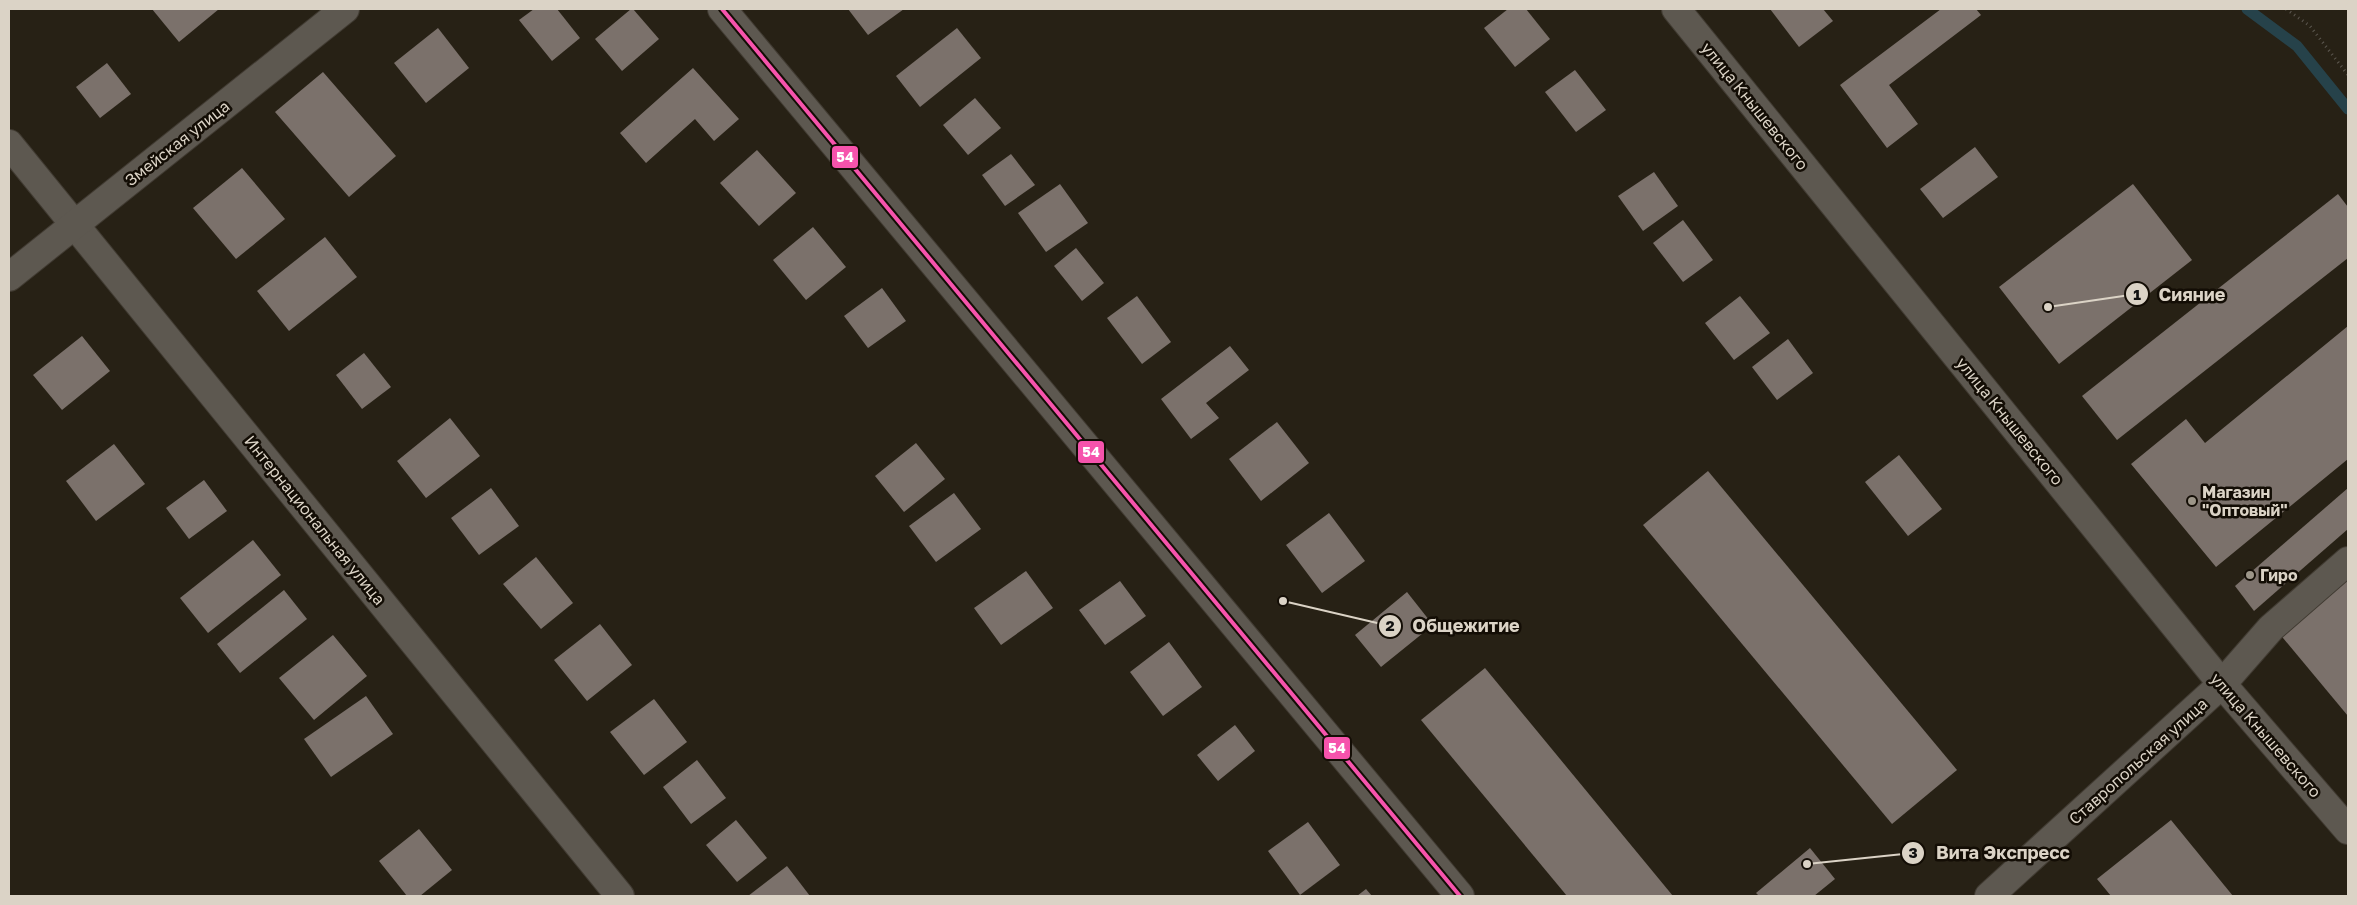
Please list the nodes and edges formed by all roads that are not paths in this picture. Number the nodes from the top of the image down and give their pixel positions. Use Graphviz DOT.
graph roads {
  1 [pos="346,9"];
  2 [pos="722,9"];
  3 [pos="1676,9"];
  4 [pos="9,144"];
  5 [pos="74,224"];
  6 [pos="9,278"];
  7 [pos="2348,561"];
  8 [pos="2222,684"];
  9 [pos="2348,830"];
  10 [pos="620,896"];
  11 [pos="1460,896"];
  12 [pos="1989,896"];
  1 -- 5 [label="street, Змейская улица"];
  2 -- 11 [label="street"];
  3 -- 8 [label="street, улица Кнышевского"];
  4 -- 5 [label="street, Интернациональная улица"];
  5 -- 6 [label="street, Змейская улица"];
  5 -- 10 [label="street, Интернациональная улица"];
  7 -- 8 [label="street, Ставропольская улица"];
  8 -- 9 [label="street, улица Кнышевского"];
  8 -- 12 [label="street, Ставропольская улица"];
}
